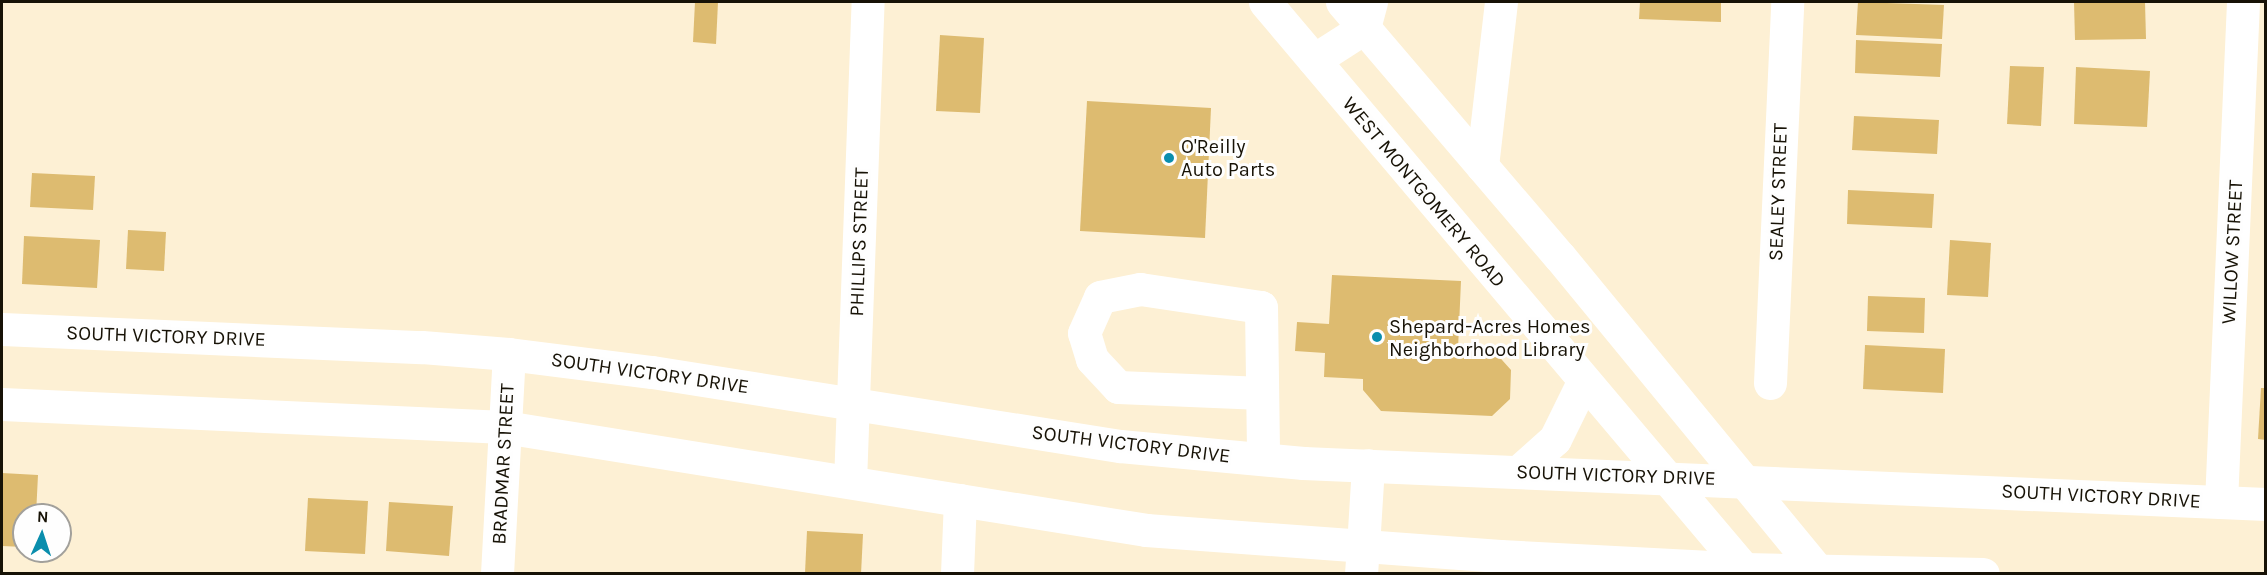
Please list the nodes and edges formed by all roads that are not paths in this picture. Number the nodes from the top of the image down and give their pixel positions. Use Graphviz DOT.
graph roads {
  1 [pos="868,2"];
  2 [pos="1265,2"];
  3 [pos="1342,2"];
  4 [pos="1501,2"];
  5 [pos="1787,2"];
  6 [pos="2243,2"];
  7 [pos="1368,15"];
  8 [pos="1314,60"];
  9 [pos="1482,166"];
  10 [pos="2,329"];
  11 [pos="509,354"];
  12 [pos="1583,382"];
  13 [pos="1770,383"];
  14 [pos="1262,393"];
  15 [pos="2,404"];
  16 [pos="853,404"];
  17 [pos="504,427"];
  18 [pos="1263,459"];
  19 [pos="1368,465"];
  20 [pos="1519,471"];
  21 [pos="1664,477"];
  22 [pos="1743,480"];
  23 [pos="850,482"];
  24 [pos="960,500"];
  25 [pos="2221,502"];
  26 [pos="2265,504"];
  27 [pos="1362,560"];
  28 [pos="1746,571"];
  29 [pos="1819,572"];
  30 [pos="497,573"];
  31 [pos="957,573"];
  32 [pos="1969,573"];
  33 [pos="1983,573"];
  1 -- 16 [label="main road, PHILLIPS STREET"];
  2 -- 8 [label="main road, WEST MONTGOMERY ROAD"];
  3 -- 7 [label="main road"];
  4 -- 9 [label="main road"];
  5 -- 13 [label="main road, SEALEY STREET"];
  6 -- 25 [label="main road, WILLOW STREET"];
  7 -- 8 [label="main road"];
  7 -- 9 [label="main road"];
  8 -- 12 [label="main road, WEST MONTGOMERY ROAD"];
  9 -- 22 [label="main road"];
  10 -- 11 [label="main road, SOUTH VICTORY DRIVE"];
  11 -- 16 [label="main road, SOUTH VICTORY DRIVE"];
  11 -- 17 [label="main road, BRADMAR STREET"];
  12 -- 20 [label="main road"];
  12 -- 21 [label="main road, WEST MONTGOMERY ROAD"];
  14 -- 14 [label="main road"];
  14 -- 18 [label="main road"];
  15 -- 17 [label="main road"];
  16 -- 18 [label="main road, SOUTH VICTORY DRIVE"];
  16 -- 23 [label="main road, PHILLIPS STREET"];
  17 -- 23 [label="main road"];
  17 -- 30 [label="main road, BRADMAR STREET"];
  18 -- 19 [label="main road, SOUTH VICTORY DRIVE"];
  19 -- 20 [label="main road, SOUTH VICTORY DRIVE"];
  19 -- 27 [label="main road"];
  20 -- 21 [label="main road, SOUTH VICTORY DRIVE"];
  21 -- 22 [label="main road, SOUTH VICTORY DRIVE"];
  21 -- 28 [label="main road, WEST MONTGOMERY ROAD"];
  22 -- 25 [label="main road, SOUTH VICTORY DRIVE"];
  22 -- 29 [label="main road"];
  23 -- 24 [label="main road"];
  24 -- 27 [label="main road"];
  24 -- 31 [label="main road"];
  25 -- 26 [label="main road, SOUTH VICTORY DRIVE"];
  27 -- 28 [label="main road"];
  28 -- 29 [label="main road"];
  29 -- 32 [label="main road"];
  32 -- 33 [label="main road"];
}
